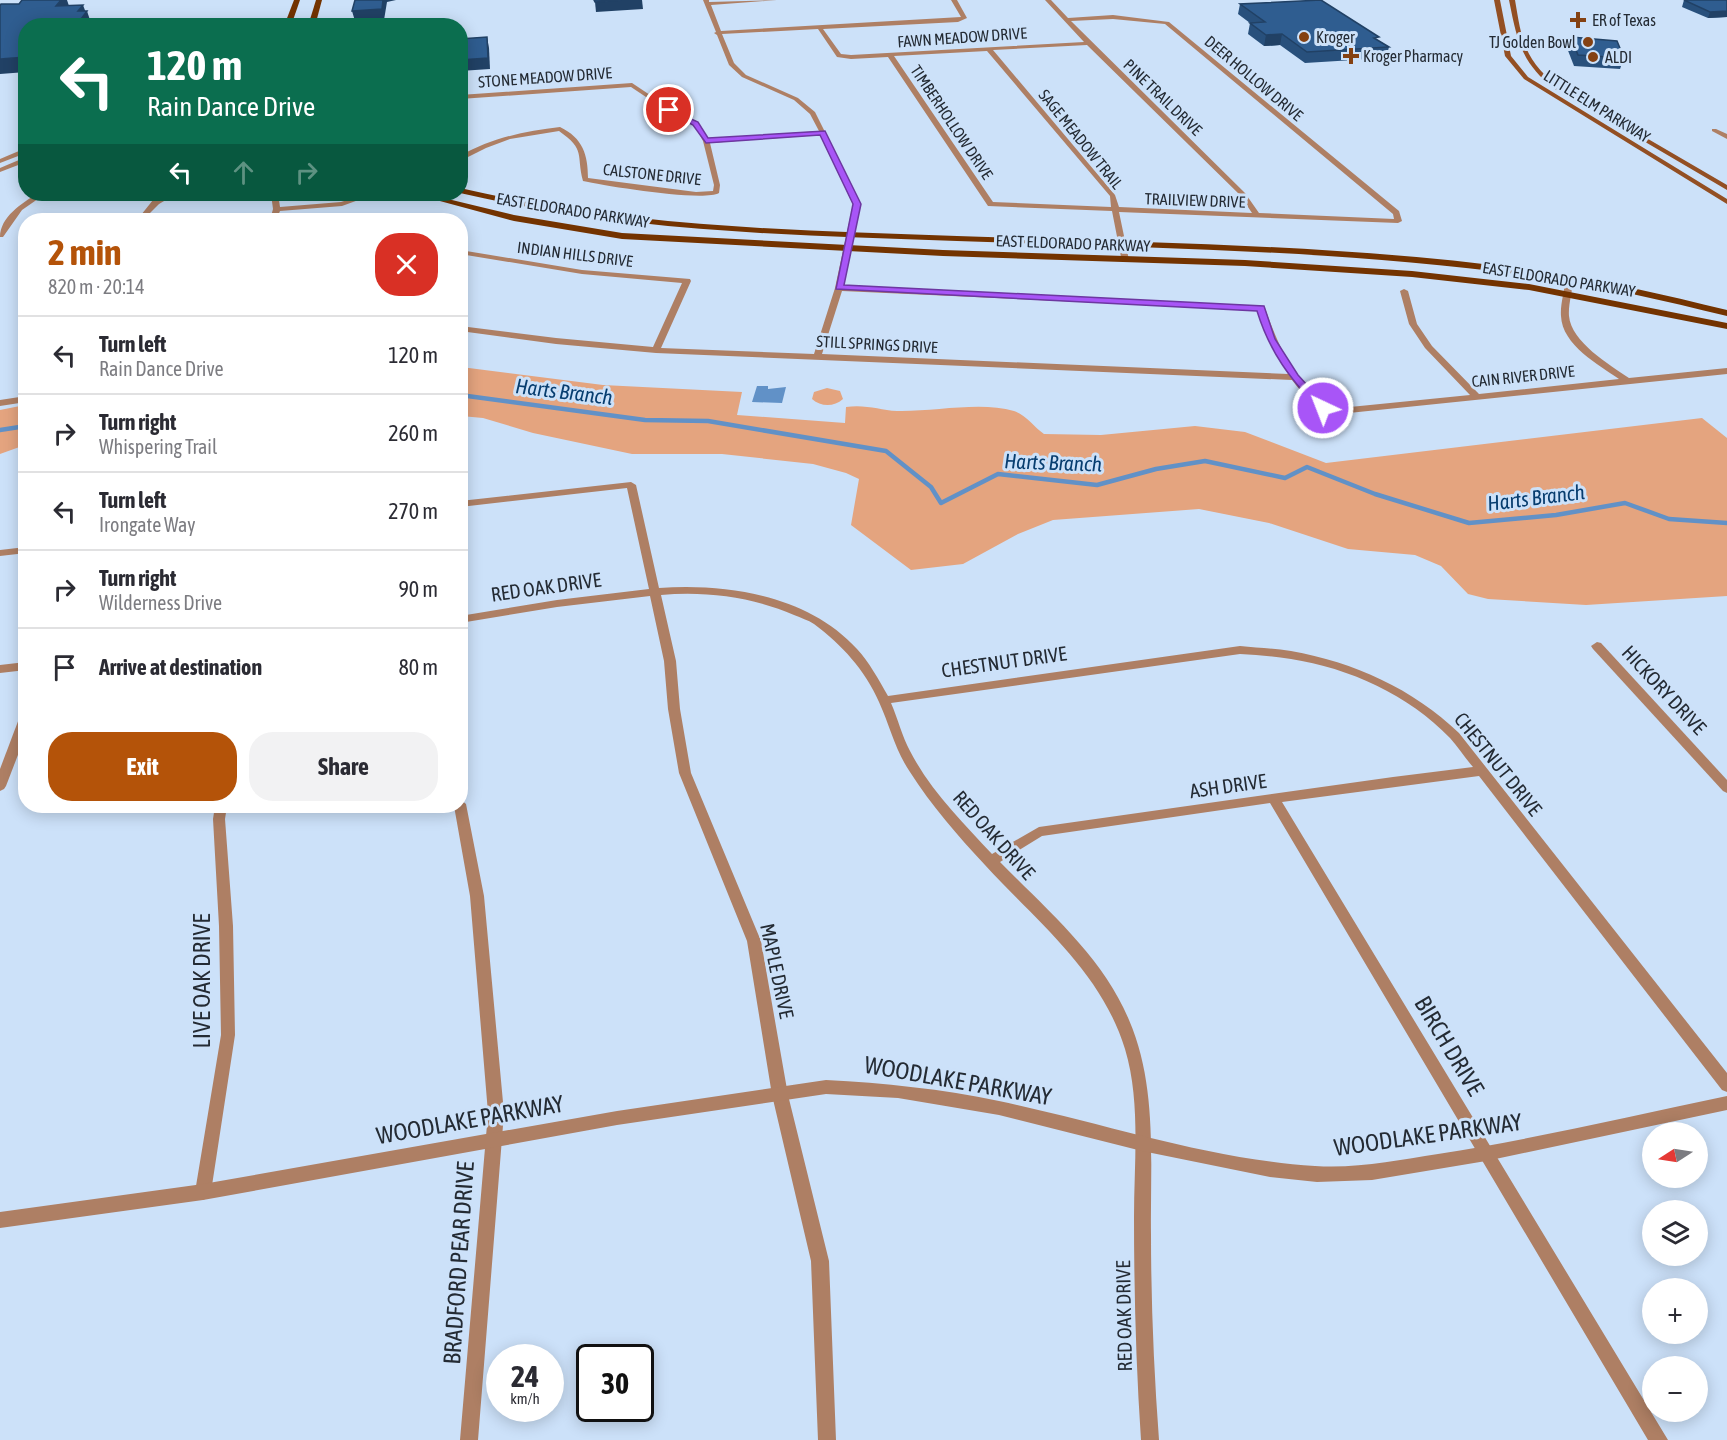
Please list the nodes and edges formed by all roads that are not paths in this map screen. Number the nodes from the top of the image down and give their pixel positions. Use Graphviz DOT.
graph roads {
  1 [pos="297,0"];
  2 [pos="320,0"];
  3 [pos="774,0"];
  4 [pos="954,0"];
  5 [pos="1048,0"];
  6 [pos="1497,0"];
  7 [pos="1512,0"];
  8 [pos="706,2"];
  9 [pos="290,18"];
  10 [pos="314,18"];
  11 [pos="1065,20"];
  12 [pos="819,27"];
  13 [pos="717,33"];
  14 [pos="1088,43"];
  15 [pos="989,49"];
  16 [pos="890,55"];
  17 [pos="468,96"];
  18 [pos="1574,98"];
  19 [pos="1559,99"];
  20 [pos="1727,129"];
  21 [pos="823,132"];
  22 [pos="1727,137"];
  23 [pos="706,141"];
  24 [pos="469,146"];
  25 [pos="477,148"];
  26 [pos="18,153"];
  27 [pos="468,154"];
  28 [pos="0,161"];
  29 [pos="18,162"];
  30 [pos="0,170"];
  31 [pos="1727,188"];
  32 [pos="468,192"];
  33 [pos="30,201"];
  34 [pos="158,201"];
  35 [pos="276,201"];
  36 [pos="350,201"];
  37 [pos="446,201"];
  38 [pos="1727,202"];
  39 [pos="991,204"];
  40 [pos="277,209"];
  41 [pos="1117,210"];
  42 [pos="146,213"];
  43 [pos="276,213"];
  44 [pos="1257,215"];
  45 [pos="1398,221"];
  46 [pos="0,235"];
  47 [pos="850,235"];
  48 [pos="1123,245"];
  49 [pos="848,247"];
  50 [pos="468,253"];
  51 [pos="1125,260"];
  52 [pos="1569,279"];
  53 [pos="839,288"];
  54 [pos="1404,291"];
  55 [pos="1569,294"];
  56 [pos="1727,313"];
  57 [pos="1727,327"];
  58 [pos="468,329"];
  59 [pos="656,350"];
  60 [pos="817,357"];
  61 [pos="1727,371"];
  62 [pos="1294,376"];
  63 [pos="1627,381"];
  64 [pos="1476,396"];
  65 [pos="18,400"];
  66 [pos="0,403"];
  67 [pos="468,503"];
  68 [pos="18,551"];
  69 [pos="0,553"];
  70 [pos="656,591"];
  71 [pos="468,619"];
  72 [pos="1596,646"];
  73 [pos="18,667"];
  74 [pos="0,669"];
  75 [pos="884,700"];
  76 [pos="18,738"];
  77 [pos="1480,771"];
  78 [pos="0,786"];
  79 [pos="1727,788"];
  80 [pos="1274,800"];
  81 [pos="220,813"];
  82 [pos="462,813"];
  83 [pos="990,862"];
  84 [pos="1727,1085"];
  85 [pos="780,1095"];
  86 [pos="1727,1103"];
  87 [pos="492,1141"];
  88 [pos="1142,1144"];
  89 [pos="1486,1154"];
  90 [pos="203,1192"];
  91 [pos="0,1220"];
  92 [pos="469,1440"];
  93 [pos="827,1440"];
  94 [pos="1150,1440"];
  95 [pos="1659,1440"];
  1 -- 9 [label="main road"];
  2 -- 10 [label="main road"];
  3 -- 8 [label="street"];
  4 -- 12 [label="street"];
  5 -- 11 [label="street, PINE TRAIL DRIVE"];
  6 -- 19 [label="main road, LITTLE ELM PARKWAY"];
  7 -- 18 [label="main road, LITTLE ELM PARKWAY"];
  8 -- 13 [label="street"];
  11 -- 14 [label="street, PINE TRAIL DRIVE"];
  11 -- 45 [label="street, DEER HOLLOW DRIVE"];
  12 -- 13 [label="street"];
  12 -- 16 [label="street, FAWN MEADOW DRIVE"];
  13 -- 21 [label="street"];
  14 -- 15 [label="street, FAWN MEADOW DRIVE"];
  14 -- 44 [label="street, PINE TRAIL DRIVE"];
  15 -- 16 [label="street, FAWN MEADOW DRIVE"];
  15 -- 41 [label="street, SAGE MEADOW TRAIL"];
  16 -- 39 [label="street, TIMBERHOLLOW DRIVE"];
  17 -- 23 [label="street, STONE MEADOW DRIVE"];
  18 -- 19 [label="main road"];
  18 -- 31 [label="main road, LITTLE ELM PARKWAY"];
  19 -- 38 [label="main road, LITTLE ELM PARKWAY"];
  20 -- 22 [label="street"];
  21 -- 23 [label="street"];
  21 -- 47 [label="street"];
  23 -- 25 [label="street, CALSTONE DRIVE"];
  24 -- 25 [label="street"];
  25 -- 27 [label="street"];
  26 -- 28 [label="street"];
  29 -- 30 [label="street"];
  32 -- 47 [label="main road, EAST ELDORADO PARKWAY"];
  33 -- 46 [label="street"];
  34 -- 42 [label="street"];
  35 -- 40 [label="street"];
  36 -- 40 [label="street"];
  37 -- 49 [label="main road, EAST ELDORADO PARKWAY"];
  39 -- 41 [label="street, TRAILVIEW DRIVE"];
  40 -- 43 [label="street"];
  41 -- 44 [label="street, TRAILVIEW DRIVE"];
  41 -- 48 [label="street, SAGE MEADOW TRAIL"];
  44 -- 45 [label="street, TRAILVIEW DRIVE"];
  47 -- 48 [label="main road, EAST ELDORADO PARKWAY"];
  47 -- 49 [label="street"];
  48 -- 51 [label="street, SAGE MEADOW TRAIL"];
  48 -- 52 [label="main road, EAST ELDORADO PARKWAY"];
  49 -- 51 [label="main road, EAST ELDORADO PARKWAY"];
  49 -- 53 [label="street"];
  50 -- 59 [label="street, INDIAN HILLS DRIVE"];
  51 -- 55 [label="main road, EAST ELDORADO PARKWAY"];
  52 -- 55 [label="street"];
  52 -- 56 [label="main road, EAST ELDORADO PARKWAY"];
  53 -- 60 [label="street"];
  53 -- 62 [label="street"];
  54 -- 64 [label="street"];
  55 -- 57 [label="main road, EAST ELDORADO PARKWAY"];
  55 -- 63 [label="street"];
  58 -- 59 [label="street, STILL SPRINGS DRIVE"];
  59 -- 60 [label="street, STILL SPRINGS DRIVE"];
  60 -- 62 [label="street, STILL SPRINGS DRIVE"];
  61 -- 63 [label="street, CAIN RIVER DRIVE"];
  62 -- 64 [label="street, CAIN RIVER DRIVE"];
  63 -- 64 [label="street, CAIN RIVER DRIVE"];
  65 -- 66 [label="street"];
  67 -- 70 [label="street, MAPLE DRIVE"];
  68 -- 69 [label="street"];
  70 -- 71 [label="street, RED OAK DRIVE"];
  70 -- 75 [label="street, RED OAK DRIVE"];
  70 -- 85 [label="street, MAPLE DRIVE"];
  72 -- 79 [label="street, HICKORY DRIVE"];
  73 -- 74 [label="street"];
  75 -- 77 [label="street, CHESTNUT DRIVE"];
  75 -- 83 [label="street, RED OAK DRIVE"];
  76 -- 78 [label="street"];
  77 -- 80 [label="street, ASH DRIVE"];
  77 -- 84 [label="street, CHESTNUT DRIVE"];
  80 -- 83 [label="street, ASH DRIVE"];
  80 -- 89 [label="street, BIRCH DRIVE"];
  81 -- 90 [label="street, LIVE OAK DRIVE"];
  82 -- 87 [label="street, BRADFORD PEAR DRIVE"];
  83 -- 88 [label="street, RED OAK DRIVE"];
  85 -- 87 [label="street, WOODLAKE PARKWAY"];
  85 -- 88 [label="street, WOODLAKE PARKWAY"];
  85 -- 93 [label="street, MAPLE DRIVE"];
  86 -- 89 [label="street, WOODLAKE PARKWAY"];
  87 -- 90 [label="street, WOODLAKE PARKWAY"];
  87 -- 92 [label="street, BRADFORD PEAR DRIVE"];
  88 -- 89 [label="street, WOODLAKE PARKWAY"];
  88 -- 94 [label="street, RED OAK DRIVE"];
  89 -- 95 [label="street, BIRCH DRIVE"];
  90 -- 91 [label="street, WOODLAKE PARKWAY"];
}
